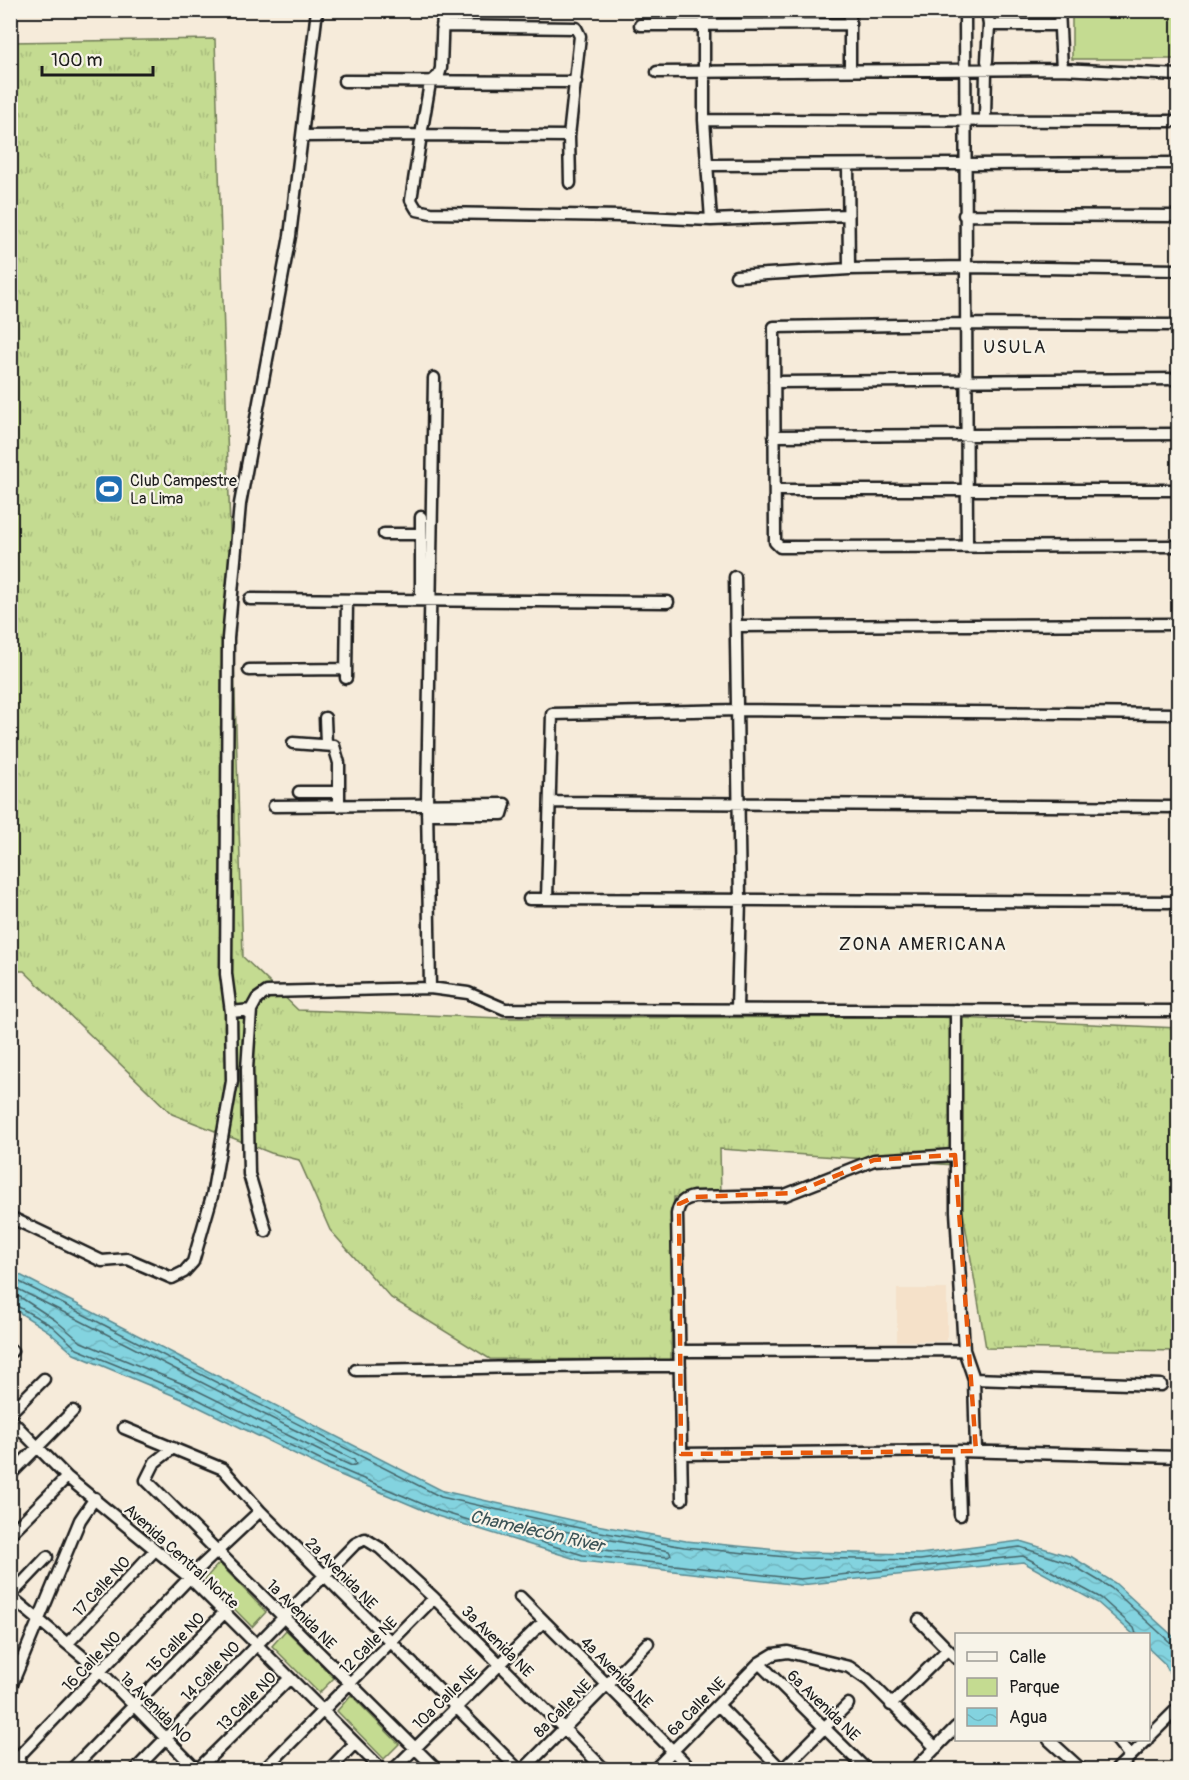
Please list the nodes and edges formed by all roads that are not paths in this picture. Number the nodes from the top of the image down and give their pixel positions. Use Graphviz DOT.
graph roads {
  1 [pos="317,10"];
  2 [pos="443,10"];
  3 [pos="704,10"];
  4 [pos="850,10"];
  5 [pos="965,10"];
  6 [pos="987,10"];
  7 [pos="1059,10"];
  8 [pos="850,24"];
  9 [pos="640,25"];
  10 [pos="704,25"];
  11 [pos="989,25"];
  12 [pos="1059,25"];
  13 [pos="442,26"];
  14 [pos="986,65"];
  15 [pos="1062,69"];
  16 [pos="966,70"];
  17 [pos="850,71"];
  18 [pos="657,72"];
  19 [pos="704,72"];
  20 [pos="1179,75"];
  21 [pos="344,81"];
  22 [pos="576,82"];
  23 [pos="430,83"];
  24 [pos="965,119"];
  25 [pos="704,120"];
  26 [pos="985,120"];
  27 [pos="1179,121"];
  28 [pos="421,135"];
  29 [pos="302,136"];
  30 [pos="569,136"];
  31 [pos="1179,163"];
  32 [pos="964,164"];
  33 [pos="708,165"];
  34 [pos="848,165"];
  35 [pos="570,183"];
  36 [pos="849,214"];
  37 [pos="964,215"];
  38 [pos="1179,216"];
  39 [pos="711,220"];
  40 [pos="964,267"];
  41 [pos="849,269"];
  42 [pos="1179,270"];
  43 [pos="736,276"];
  44 [pos="965,324"];
  45 [pos="1179,325"];
  46 [pos="434,378"];
  47 [pos="965,379"];
  48 [pos="1179,379"];
  49 [pos="774,382"];
  50 [pos="964,434"];
  51 [pos="1179,434"];
  52 [pos="774,436"];
  53 [pos="965,489"];
  54 [pos="775,490"];
  55 [pos="1179,490"];
  56 [pos="420,517"];
  57 [pos="384,534"];
  58 [pos="421,534"];
  59 [pos="967,546"];
  60 [pos="1179,546"];
  61 [pos="735,577"];
  62 [pos="250,599"];
  63 [pos="347,600"];
  64 [pos="425,600"];
  65 [pos="668,602"];
  66 [pos="1179,624"];
  67 [pos="738,626"];
  68 [pos="249,670"];
  69 [pos="739,710"];
  70 [pos="1179,714"];
  71 [pos="325,717"];
  72 [pos="292,742"];
  73 [pos="326,744"];
  74 [pos="299,792"];
  75 [pos="339,792"];
  76 [pos="550,802"];
  77 [pos="739,804"];
  78 [pos="274,806"];
  79 [pos="339,806"];
  80 [pos="1179,807"];
  81 [pos="427,809"];
  82 [pos="547,898"];
  83 [pos="529,899"];
  84 [pos="740,900"];
  85 [pos="1179,902"];
  86 [pos="430,988"];
  87 [pos="737,1008"];
  88 [pos="251,1010"];
  89 [pos="957,1010"];
  90 [pos="1179,1011"];
  91 [pos="231,1012"];
  92 [pos="955,1155"];
  93 [pos="10,1217"];
  94 [pos="266,1231"];
  95 [pos="964,1350"];
  96 [pos="680,1351"];
  97 [pos="680,1366"];
  98 [pos="356,1370"];
  99 [pos="44,1379"];
  100 [pos="974,1379"];
  101 [pos="1161,1385"];
  102 [pos="73,1411"];
  103 [pos="10,1413"];
  104 [pos="10,1419"];
  105 [pos="124,1428"];
  106 [pos="40,1447"];
  107 [pos="173,1448"];
  108 [pos="958,1451"];
  109 [pos="976,1451"];
  110 [pos="681,1454"];
  111 [pos="1179,1457"];
  112 [pos="10,1475"];
  113 [pos="67,1477"];
  114 [pos="95,1498"];
  115 [pos="682,1499"];
  116 [pos="260,1511"];
  117 [pos="960,1515"];
  118 [pos="10,1534"];
  119 [pos="365,1539"];
  120 [pos="155,1550"];
  121 [pos="218,1550"];
  122 [pos="47,1557"];
  123 [pos="324,1576"];
  124 [pos="191,1579"];
  125 [pos="11,1596"];
  126 [pos="520,1597"];
  127 [pos="434,1598"];
  128 [pos="224,1613"];
  129 [pos="283,1617"];
  130 [pos="39,1619"];
  131 [pos="919,1620"];
  132 [pos="544,1621"];
  133 [pos="69,1642"];
  134 [pos="391,1643"];
  135 [pos="648,1643"];
  136 [pos="256,1645"];
  137 [pos="947,1650"];
  138 [pos="955,1656"];
  139 [pos="759,1663"];
  140 [pos="501,1664"];
  141 [pos="101,1672"];
  142 [pos="289,1679"];
  143 [pos="351,1683"];
  144 [pos="607,1684"];
  145 [pos="10,1689"];
  146 [pos="848,1704"];
  147 [pos="718,1705"];
  148 [pos="891,1705"];
  149 [pos="133,1706"];
  150 [pos="457,1707"];
  151 [pos="1179,1708"];
  152 [pos="322,1712"];
  153 [pos="826,1726"];
  154 [pos="564,1728"];
  155 [pos="955,1729"];
  156 [pos="1150,1737"];
  157 [pos="165,1738"];
  158 [pos="1049,1741"];
  159 [pos="1118,1741"];
  160 [pos="1146,1741"];
  161 [pos="354,1744"];
  162 [pos="416,1747"];
  163 [pos="936,1748"];
  164 [pos="673,1751"];
  165 [pos="1132,1754"];
  166 [pos="17,1761"];
  167 [pos="71,1770"];
  168 [pos="135,1770"];
  169 [pos="197,1770"];
  170 [pos="264,1770"];
  171 [pos="329,1770"];
  172 [pos="382,1770"];
  173 [pos="393,1770"];
  174 [pos="437,1770"];
  175 [pos="521,1770"];
  176 [pos="605,1770"];
  177 [pos="654,1770"];
  178 [pos="692,1770"];
  179 [pos="782,1770"];
  180 [pos="867,1770"];
  181 [pos="914,1770"];
  182 [pos="1082,1770"];
  183 [pos="1116,1770"];
  1 -- 29 [label="street"];
  2 -- 13 [label="street"];
  3 -- 10 [label="street"];
  4 -- 8 [label="street"];
  5 -- 16 [label="street"];
  6 -- 11 [label="street"];
  7 -- 12 [label="street"];
  8 -- 10 [label="street"];
  8 -- 17 [label="street"];
  9 -- 10 [label="street"];
  10 -- 19 [label="street"];
  11 -- 12 [label="street"];
  11 -- 14 [label="street"];
  12 -- 15 [label="street"];
  13 -- 22 [label="street"];
  13 -- 23 [label="street"];
  14 -- 15 [label="street"];
  14 -- 16 [label="street"];
  14 -- 26 [label="street"];
  15 -- 20 [label="street"];
  16 -- 17 [label="street"];
  16 -- 24 [label="street"];
  17 -- 19 [label="street"];
  18 -- 19 [label="street"];
  19 -- 25 [label="street"];
  21 -- 23 [label="street"];
  22 -- 23 [label="street"];
  22 -- 30 [label="street"];
  23 -- 28 [label="street"];
  24 -- 25 [label="street"];
  24 -- 26 [label="street"];
  24 -- 32 [label="street"];
  25 -- 33 [label="street"];
  26 -- 27 [label="street"];
  28 -- 29 [label="street"];
  28 -- 30 [label="street"];
  28 -- 39 [label="street"];
  29 -- 91 [label="street"];
  30 -- 35 [label="street"];
  31 -- 32 [label="street"];
  32 -- 34 [label="street"];
  32 -- 37 [label="street"];
  33 -- 34 [label="street"];
  33 -- 39 [label="street"];
  34 -- 36 [label="street"];
  36 -- 39 [label="street"];
  36 -- 41 [label="street"];
  37 -- 38 [label="street"];
  37 -- 40 [label="street"];
  40 -- 41 [label="street"];
  40 -- 42 [label="street"];
  40 -- 44 [label="street"];
  41 -- 43 [label="street"];
  44 -- 45 [label="street"];
  44 -- 47 [label="street"];
  44 -- 49 [label="street"];
  46 -- 64 [label="street"];
  47 -- 48 [label="street"];
  47 -- 49 [label="street"];
  47 -- 50 [label="street"];
  49 -- 52 [label="street"];
  50 -- 51 [label="street"];
  50 -- 52 [label="street"];
  50 -- 53 [label="street"];
  52 -- 54 [label="street"];
  53 -- 54 [label="street"];
  53 -- 55 [label="street"];
  53 -- 59 [label="street"];
  54 -- 59 [label="street"];
  56 -- 58 [label="street"];
  57 -- 58 [label="street"];
  58 -- 64 [label="street"];
  59 -- 60 [label="street"];
  61 -- 67 [label="street"];
  62 -- 63 [label="street"];
  63 -- 64 [label="street"];
  63 -- 68 [label="street"];
  64 -- 65 [label="street"];
  64 -- 81 [label="street"];
  66 -- 67 [label="street"];
  67 -- 69 [label="street"];
  69 -- 70 [label="street"];
  69 -- 76 [label="street"];
  69 -- 77 [label="street"];
  71 -- 73 [label="street"];
  72 -- 73 [label="street"];
  73 -- 75 [label="street"];
  74 -- 75 [label="street"];
  75 -- 79 [label="street"];
  76 -- 77 [label="street"];
  76 -- 82 [label="street"];
  77 -- 80 [label="street"];
  77 -- 84 [label="street"];
  78 -- 79 [label="street"];
  79 -- 81 [label="street"];
  81 -- 81 [label="street"];
  81 -- 86 [label="street"];
  82 -- 83 [label="street"];
  82 -- 84 [label="street"];
  84 -- 85 [label="street"];
  84 -- 87 [label="street"];
  86 -- 87 [label="street"];
  86 -- 88 [label="street"];
  87 -- 89 [label="street"];
  88 -- 91 [label="street"];
  88 -- 94 [label="street"];
  89 -- 90 [label="street"];
  89 -- 92 [label="street"];
  91 -- 93 [label="street"];
  92 -- 95 [label="street"];
  92 -- 96 [label="street"];
  95 -- 96 [label="street"];
  95 -- 100 [label="street"];
  96 -- 97 [label="street"];
  97 -- 98 [label="street"];
  97 -- 110 [label="street"];
  99 -- 103 [label="street"];
  100 -- 101 [label="street"];
  100 -- 109 [label="street"];
  102 -- 106 [label="street"];
  104 -- 106 [label="street, Avenida Central Norte"];
  105 -- 107 [label="street, 2a Avenida NE"];
  106 -- 112 [label="street"];
  106 -- 113 [label="street, Avenida Central Norte"];
  107 -- 116 [label="street, 2a Avenida NE"];
  107 -- 121 [label="street, 1a Avenida NE"];
  108 -- 109 [label="street"];
  108 -- 110 [label="street"];
  108 -- 117 [label="street"];
  109 -- 111 [label="street"];
  110 -- 115 [label="street"];
  113 -- 114 [label="street, Avenida Central Norte"];
  113 -- 118 [label="street"];
  114 -- 120 [label="street, Avenida Central Norte"];
  114 -- 130 [label="street"];
  116 -- 121 [label="street, 16 Calle NO"];
  116 -- 123 [label="street, 2a Avenida NE"];
  119 -- 123 [label="street, 14 Calle NO"];
  119 -- 127 [label="street, 3a Avenida NE"];
  120 -- 124 [label="street, Avenida Central Norte"];
  120 -- 133 [label="street, 17 Calle NO"];
  121 -- 124 [label="street, 16 Calle NO"];
  121 -- 129 [label="street, 1a Avenida NE"];
  122 -- 125 [label="street"];
  123 -- 129 [label="street, 14 Calle NO"];
  123 -- 134 [label="street, 2a Avenida NE"];
  124 -- 128 [label="street, Avenida Central Norte"];
  124 -- 141 [label="street, 16 Calle NO"];
  125 -- 130 [label="street, 1a Avenida NO"];
  126 -- 132 [label="street, 4a Avenida NE"];
  127 -- 134 [label="street, 12 Calle NE"];
  127 -- 140 [label="street, 3a Avenida NE"];
  128 -- 136 [label="street, Avenida Central Norte"];
  128 -- 149 [label="street, 15 Calle NO"];
  129 -- 136 [label="street, 14 Calle NO"];
  129 -- 143 [label="street, 1a Avenida NE"];
  130 -- 133 [label="street, 1a Avenida NO"];
  130 -- 145 [label="street"];
  131 -- 137 [label="street"];
  132 -- 140 [label="street, 10a Calle NE"];
  132 -- 144 [label="street, 4a Avenida NE"];
  133 -- 141 [label="street, 1a Avenida NO"];
  134 -- 143 [label="street, 12 Calle NE"];
  134 -- 150 [label="street, 2a Avenida NE"];
  135 -- 144 [label="street, 8a Calle NE"];
  136 -- 142 [label="street, Avenida Central Norte"];
  136 -- 157 [label="street, 14 Calle NO"];
  137 -- 138 [label="street"];
  137 -- 148 [label="street"];
  139 -- 147 [label="street, 6a Calle NE"];
  139 -- 148 [label="street"];
  139 -- 153 [label="street, 6a Avenida NE"];
  140 -- 150 [label="street, 10a Calle NE"];
  140 -- 154 [label="street, 3a Avenida NE"];
  141 -- 149 [label="street, 1a Avenida NO"];
  141 -- 166 [label="street, 16 Calle NO"];
  142 -- 152 [label="street, Avenida Central Norte"];
  142 -- 169 [label="street, 13 Calle NO"];
  143 -- 152 [label="street, 12 Calle NE"];
  143 -- 162 [label="street, 1a Avenida NE"];
  144 -- 154 [label="street, 8a Calle NE"];
  144 -- 164 [label="street, 4a Avenida NE"];
  146 -- 153 [label="street"];
  147 -- 164 [label="street, 6a Calle NE"];
  147 -- 179 [label="street"];
  148 -- 163 [label="street"];
  149 -- 157 [label="street, 1a Avenida NO"];
  149 -- 167 [label="street, 15 Calle NO"];
  150 -- 162 [label="street, 10a Calle NE"];
  150 -- 175 [label="street, 2a Avenida NE"];
  151 -- 156 [label="street"];
  152 -- 161 [label="street, Avenida Central Norte"];
  152 -- 170 [label="street, 12 Calle NE"];
  153 -- 179 [label="street"];
  153 -- 180 [label="street, 6a Avenida NE"];
  154 -- 175 [label="street, 8a Calle NE"];
  154 -- 176 [label="street, 3a Avenida NE"];
  155 -- 163 [label="street"];
  157 -- 168 [label="street, 14 Calle NO"];
  157 -- 169 [label="street, 1a Avenida NO"];
  158 -- 182 [label="street"];
  159 -- 165 [label="street"];
  160 -- 165 [label="street"];
  161 -- 171 [label="street"];
  161 -- 172 [label="street, Avenida Central Norte"];
  162 -- 173 [label="street, 10a Calle NE"];
  162 -- 174 [label="street, 1a Avenida NE"];
  163 -- 181 [label="street"];
  164 -- 177 [label="street, 6a Calle NE"];
  164 -- 178 [label="street, 4a Avenida NE"];
  165 -- 183 [label="street"];
}
